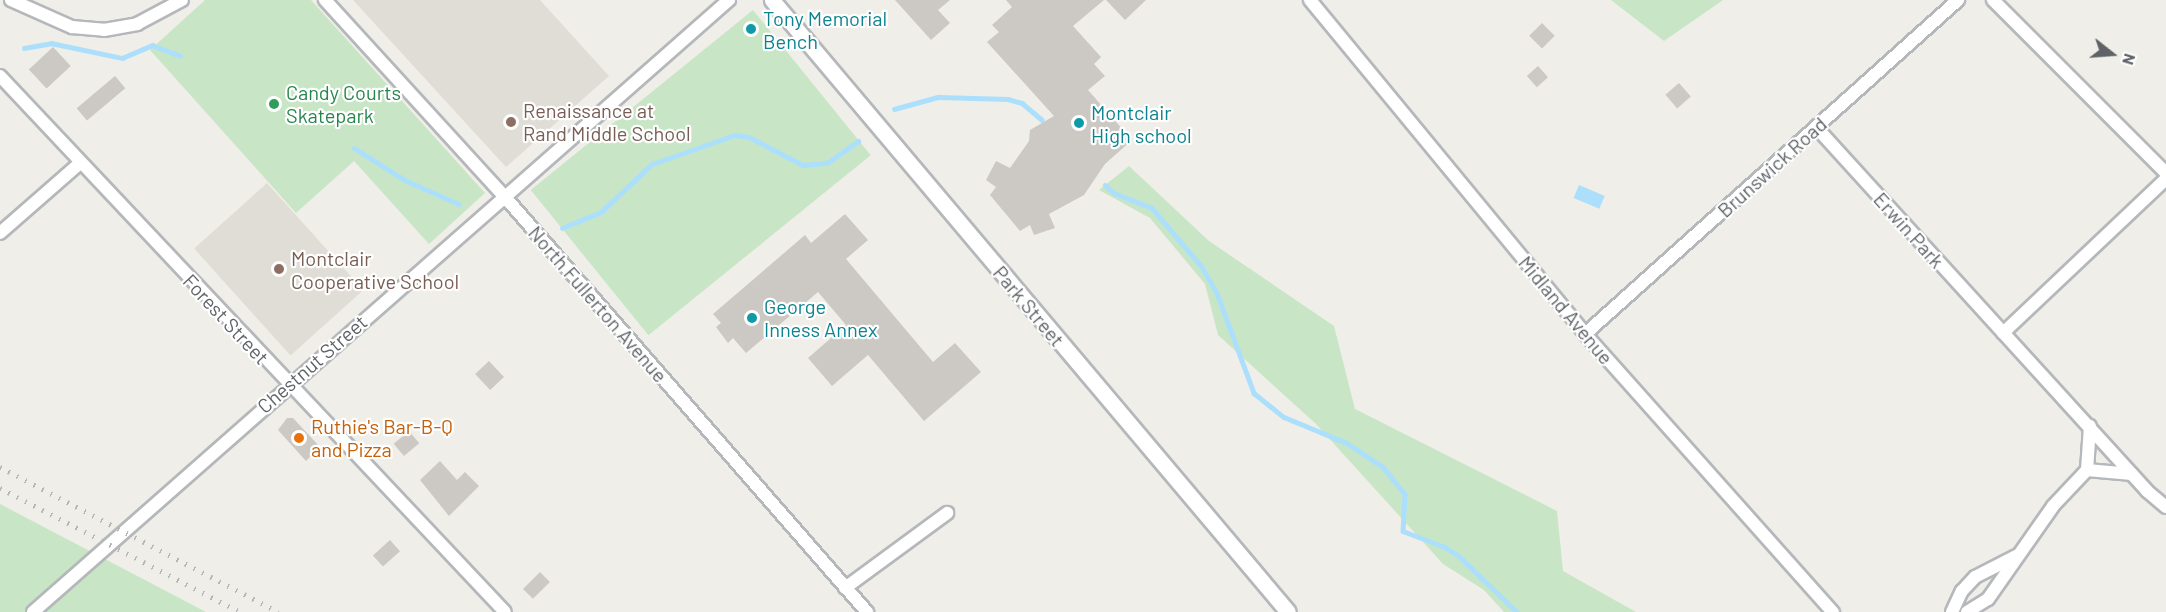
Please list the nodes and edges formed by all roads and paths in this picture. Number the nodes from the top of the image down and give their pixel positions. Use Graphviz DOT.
graph roads {
  1 [pos="11,0"];
  2 [pos="182,0"];
  3 [pos="325,0"];
  4 [pos="729,0"];
  5 [pos="772,0"];
  6 [pos="1310,0"];
  7 [pos="1958,0"];
  8 [pos="1993,0"];
  9 [pos="0,76"];
  10 [pos="1816,127"];
  11 [pos="80,163"];
  12 [pos="2166,173"];
  13 [pos="2166,179"];
  14 [pos="505,196"];
  15 [pos="0,233"];
  16 [pos="2003,333"];
  17 [pos="1585,334"];
  18 [pos="287,385"];
  19 [pos="2090,426"];
  20 [pos="2087,470"];
  21 [pos="2132,474"];
  22 [pos="2166,507"];
  23 [pos="947,513"];
  24 [pos="2017,556"];
  25 [pos="845,588"];
  26 [pos="33,612"];
  27 [pos="505,612"];
  28 [pos="867,612"];
  29 [pos="1288,612"];
  30 [pos="1833,612"];
  31 [pos="1952,612"];
  32 [pos="1967,612"];
  1 -- 2 [label="street"];
  3 -- 14 [label="street, North Fullerton Avenue"];
  4 -- 14 [label="street, Chestnut Street"];
  5 -- 29 [label="street, Park Street"];
  6 -- 17 [label="street, Midland Avenue"];
  7 -- 10 [label="street, Brunswick Road"];
  8 -- 12 [label="street"];
  9 -- 11 [label="street, Forest Street"];
  10 -- 16 [label="street, Erwin Park"];
  10 -- 17 [label="street, Brunswick Road"];
  11 -- 15 [label="street"];
  11 -- 18 [label="street, Forest Street"];
  13 -- 16 [label="street"];
  14 -- 18 [label="street, Chestnut Street"];
  14 -- 25 [label="street, North Fullerton Avenue"];
  16 -- 19 [label="street, Erwin Park"];
  17 -- 30 [label="street, Midland Avenue"];
  18 -- 26 [label="street, Chestnut Street"];
  18 -- 27 [label="street, Forest Street"];
  19 -- 20 [label="street"];
  19 -- 21 [label="street, Erwin Park"];
  20 -- 21 [label="street"];
  20 -- 24 [label="street"];
  21 -- 22 [label="street, Erwin Park"];
  23 -- 25 [label="street"];
  24 -- 31 [label="street"];
  24 -- 32 [label="street"];
  25 -- 28 [label="street, North Fullerton Avenue"];
}
